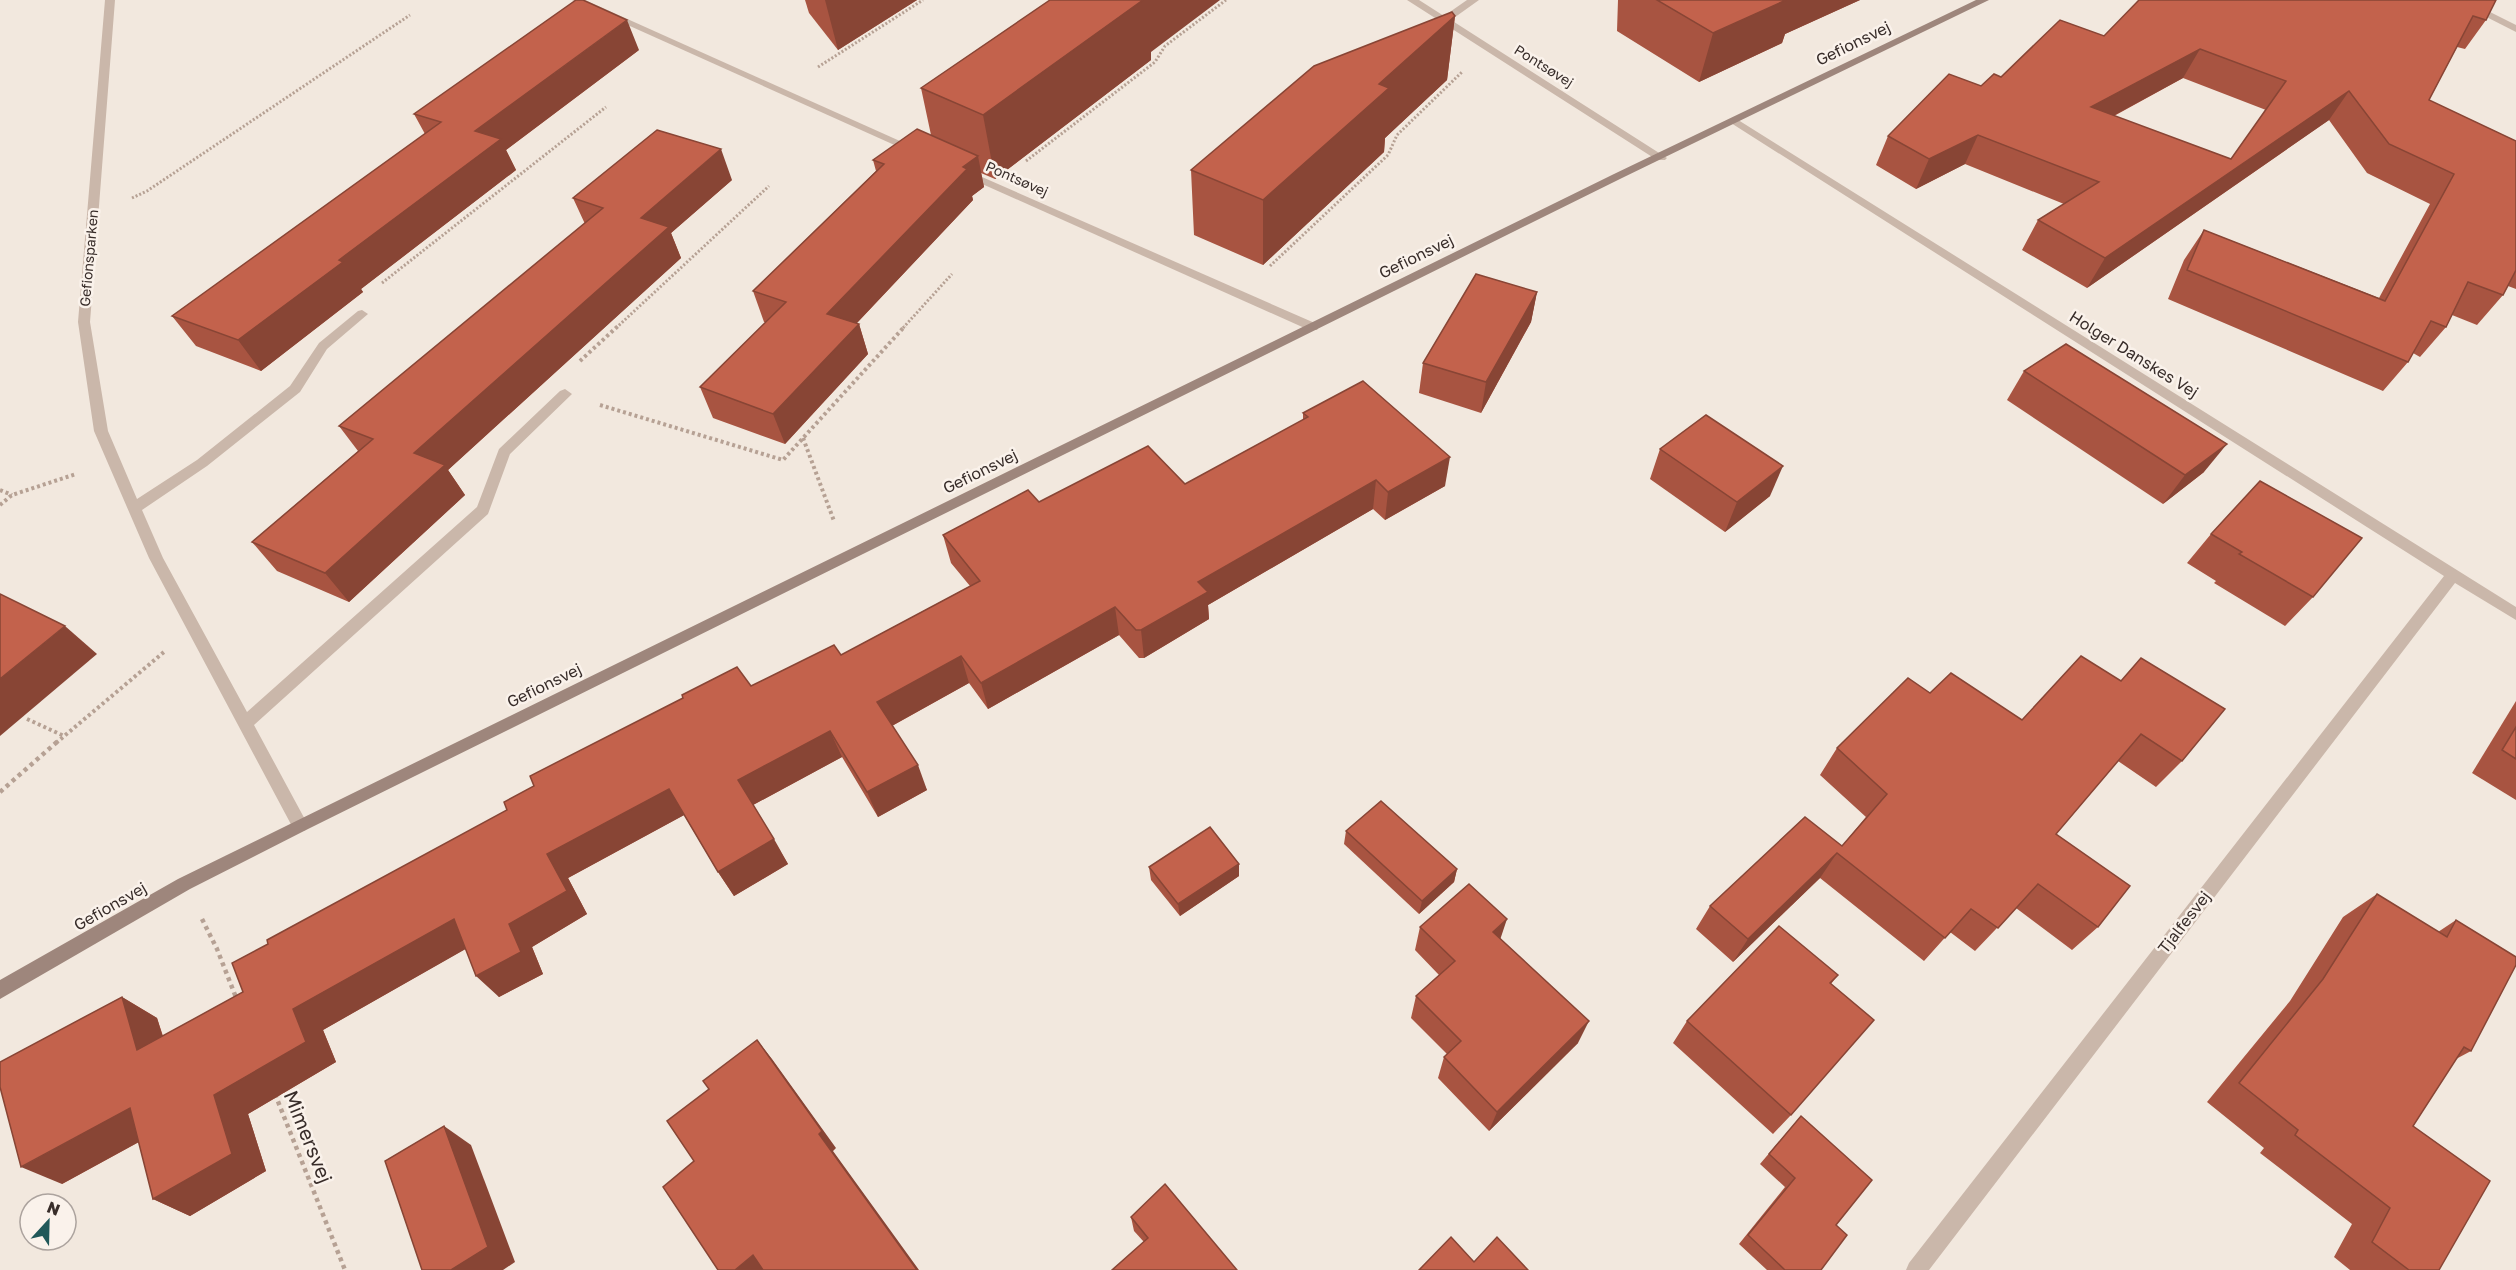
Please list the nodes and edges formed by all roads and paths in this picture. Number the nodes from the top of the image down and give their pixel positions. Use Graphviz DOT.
graph roads {
  1 [pos="110,0"];
  2 [pos="577,0"];
  3 [pos="923,0"];
  4 [pos="1226,0"];
  5 [pos="1412,0"];
  6 [pos="1474,0"];
  7 [pos="1984,0"];
  8 [pos="2458,0"];
  9 [pos="411,15"];
  10 [pos="1444,20"];
  11 [pos="2516,29"];
  12 [pos="1491,50"];
  13 [pos="781,91"];
  14 [pos="606,107"];
  15 [pos="1735,121"];
  16 [pos="921,153"];
  17 [pos="1661,158"];
  18 [pos="952,167"];
  19 [pos="769,186"];
  20 [pos="995,186"];
  21 [pos="93,214"];
  22 [pos="952,274"];
  23 [pos="1239,294"];
  24 [pos="362,314"];
  25 [pos="1313,327"];
  26 [pos="565,394"];
  27 [pos="803,438"];
  28 [pos="115,462"];
  29 [pos="0,490"];
  30 [pos="12,495"];
  31 [pos="0,505"];
  32 [pos="134,508"];
  33 [pos="847,556"];
  34 [pos="2453,575"];
  35 [pos="2516,614"];
  36 [pos="198,634"];
  37 [pos="27,719"];
  38 [pos="246,723"];
  39 [pos="64,736"];
  40 [pos="0,792"];
  41 [pos="300,825"];
  42 [pos="184,884"];
  43 [pos="0,990"];
  44 [pos="239,1004"];
  45 [pos="274,1093"];
  46 [pos="345,1270"];
  47 [pos="1916,1270"];
  1 -- 21 [label="street, Gefionsparken"];
  2 -- 13 [label="street"];
  3 -- 13 [label="path"];
  4 -- 20 [label="path"];
  5 -- 10 [label="street, Pontsøvej"];
  6 -- 10 [label="street"];
  7 -- 15 [label="main road, Gefionsvej"];
  8 -- 11 [label="street"];
  9 -- 21 [label="path"];
  10 -- 12 [label="street, Pontsøvej"];
  12 -- 17 [label="street, Pontsøvej"];
  12 -- 23 [label="path"];
  13 -- 16 [label="street"];
  14 -- 24 [label="path"];
  15 -- 17 [label="main road, Gefionsvej"];
  15 -- 34 [label="street, Holger Danskes Vej"];
  17 -- 25 [label="main road, Gefionsvej"];
  18 -- 20 [label="street, Pontsøvej"];
  19 -- 26 [label="path"];
  20 -- 23 [label="street, Pontsøvej"];
  21 -- 28 [label="street, Gefionsparken"];
  22 -- 27 [label="path"];
  23 -- 25 [label="street, Pontsøvej"];
  24 -- 32 [label="street"];
  25 -- 33 [label="main road, Gefionsvej"];
  26 -- 27 [label="path"];
  26 -- 38 [label="street"];
  27 -- 33 [label="path"];
  28 -- 30 [label="path"];
  28 -- 32 [label="street, Gefionsparken"];
  29 -- 30 [label="path"];
  30 -- 31 [label="path"];
  32 -- 36 [label="street, Gefionsparken"];
  33 -- 41 [label="main road, Gefionsvej"];
  34 -- 35 [label="street, Holger Danskes Vej"];
  34 -- 47 [label="street, Tjalfesvej"];
  36 -- 38 [label="street, Gefionsparken"];
  36 -- 39 [label="path"];
  37 -- 39 [label="path"];
  38 -- 41 [label="street, Gefionsparken"];
  39 -- 40 [label="path"];
  41 -- 42 [label="main road, Gefionsvej"];
  42 -- 43 [label="main road, Gefionsvej"];
  42 -- 44 [label="path"];
  45 -- 46 [label="path, Mimersvej"];
}
